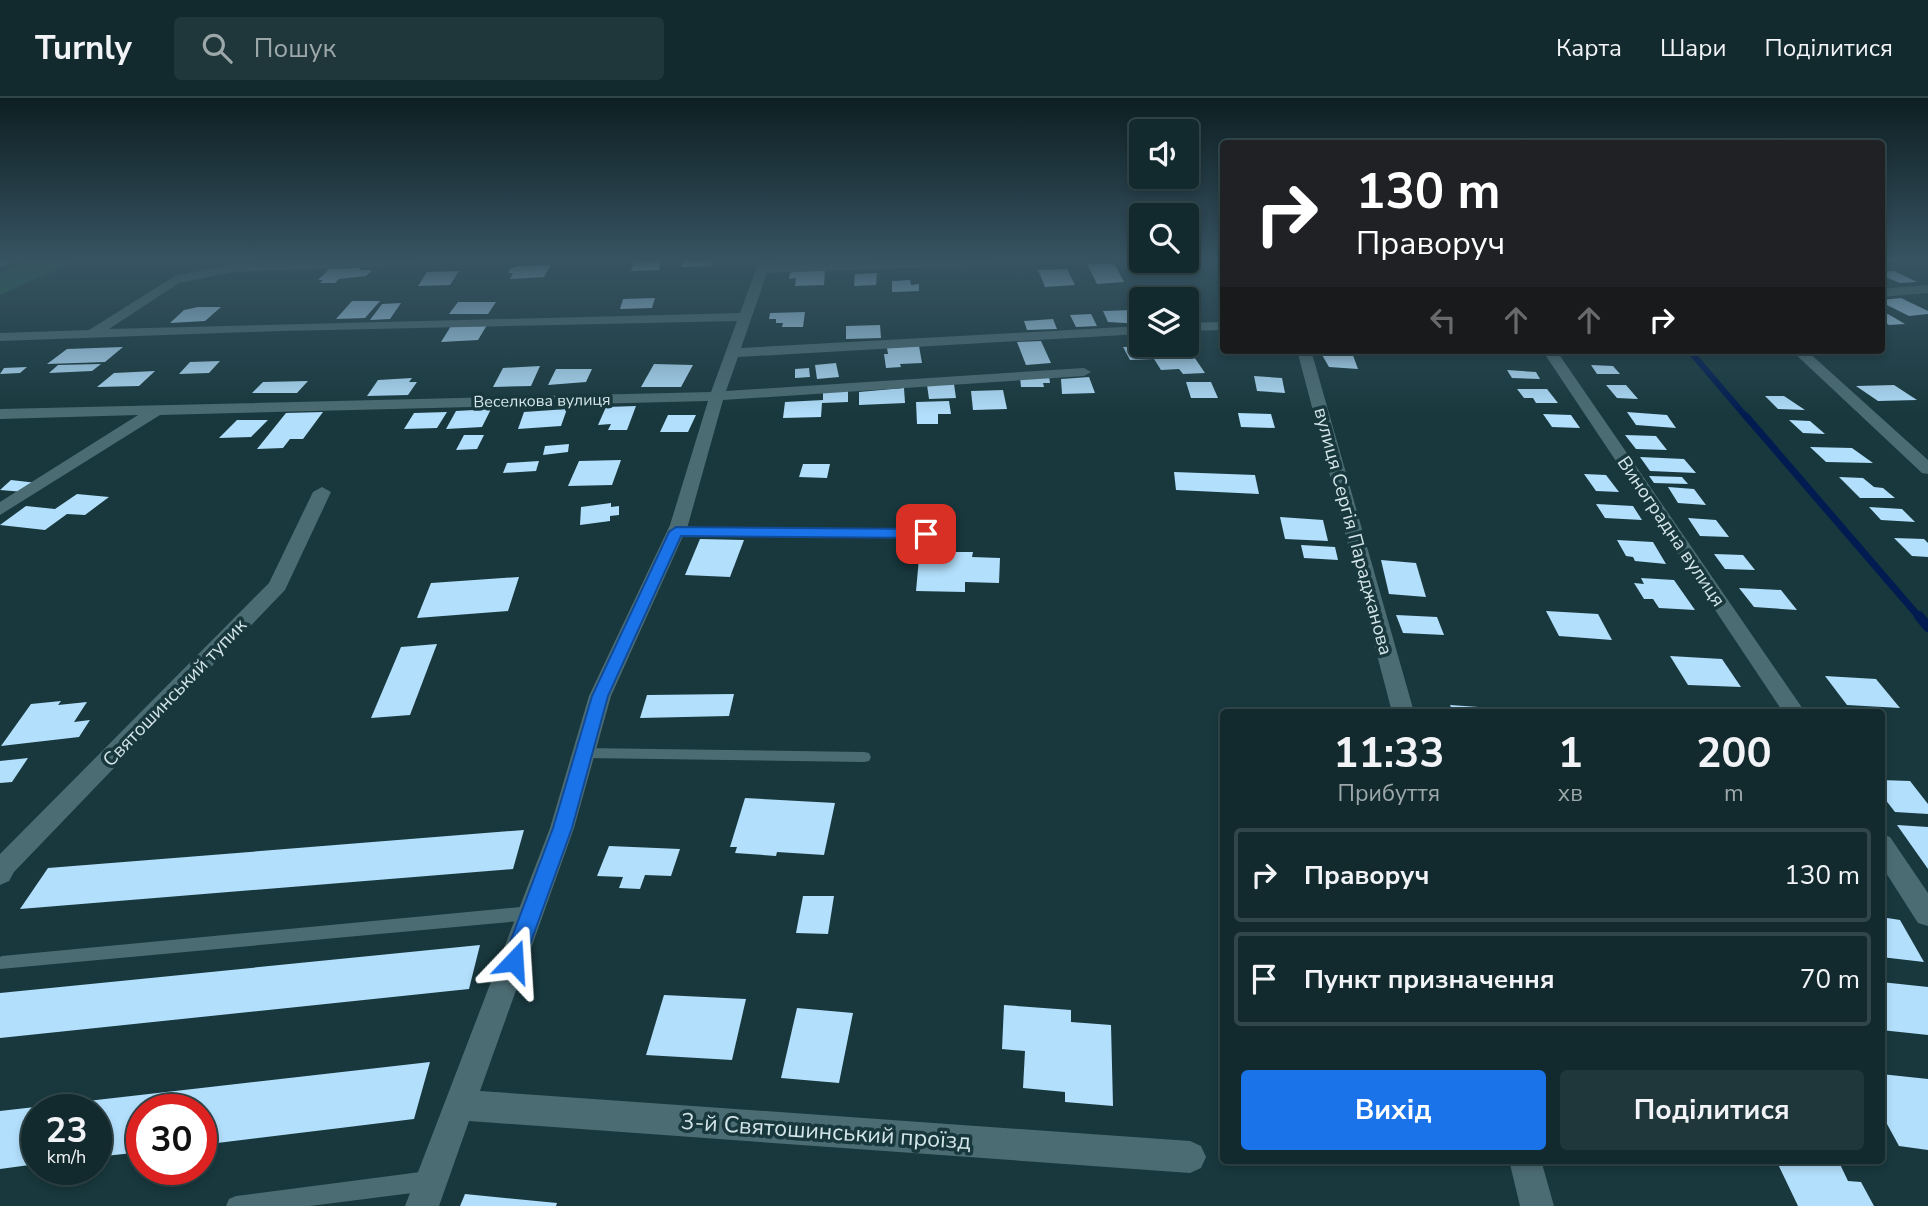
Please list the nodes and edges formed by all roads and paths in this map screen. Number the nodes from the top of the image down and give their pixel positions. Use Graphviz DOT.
graph roads {
  1 [pos="124,313"];
  2 [pos="747,313"];
  3 [pos="745,317"];
  4 [pos="1220,326"];
  5 [pos="1199,327"];
  6 [pos="1129,331"];
  7 [pos="91,334"];
  8 [pos="0,337"];
  9 [pos="733,353"];
  10 [pos="1305,354"];
  11 [pos="1552,354"];
  12 [pos="1802,354"];
  13 [pos="1084,372"];
  14 [pos="717,396"];
  15 [pos="159,409"];
  16 [pos="0,414"];
  17 [pos="1928,469"];
  18 [pos="321,492"];
  19 [pos="0,510"];
  20 [pos="676,532"];
  21 [pos="926,534"];
  22 [pos="1402,709"];
  23 [pos="1792,709"];
  24 [pos="584,753"];
  25 [pos="864,757"];
  26 [pos="1885,850"];
  27 [pos="0,874"];
  28 [pos="531,913"];
  29 [pos="1928,915"];
  30 [pos="2,963"];
  31 [pos="461,1105"];
  32 [pos="1190,1157"];
  33 [pos="1526,1164"];
  34 [pos="432,1181"];
  35 [pos="236,1206"];
  36 [pos="422,1206"];
  37 [pos="1537,1206"];
  1 -- 7 [label="street"];
  2 -- 3 [label="street"];
  3 -- 7 [label="street"];
  3 -- 9 [label="street"];
  4 -- 5 [label="street"];
  6 -- 9 [label="street"];
  7 -- 8 [label="street"];
  9 -- 14 [label="street"];
  10 -- 22 [label="street, вулиця Сергія Параджанова"];
  11 -- 23 [label="street, Виноградна вулиця"];
  12 -- 17 [label="street"];
  13 -- 14 [label="street, Веселкова вулиця"];
  14 -- 15 [label="street, Веселкова вулиця"];
  14 -- 20 [label="street"];
  15 -- 16 [label="street, Веселкова вулиця"];
  15 -- 19 [label="street"];
  18 -- 27 [label="street, Святошинський тупик"];
  20 -- 21 [label="lane"];
  20 -- 24 [label="street"];
  24 -- 25 [label="lane"];
  24 -- 28 [label="street"];
  26 -- 29 [label="street"];
  28 -- 30 [label="lane"];
  28 -- 31 [label="street"];
  31 -- 32 [label="street, 3-й Святошинський проїзд"];
  31 -- 34 [label="street"];
  33 -- 37 [label="street"];
  34 -- 35 [label="lane"];
  34 -- 36 [label="street"];
}
